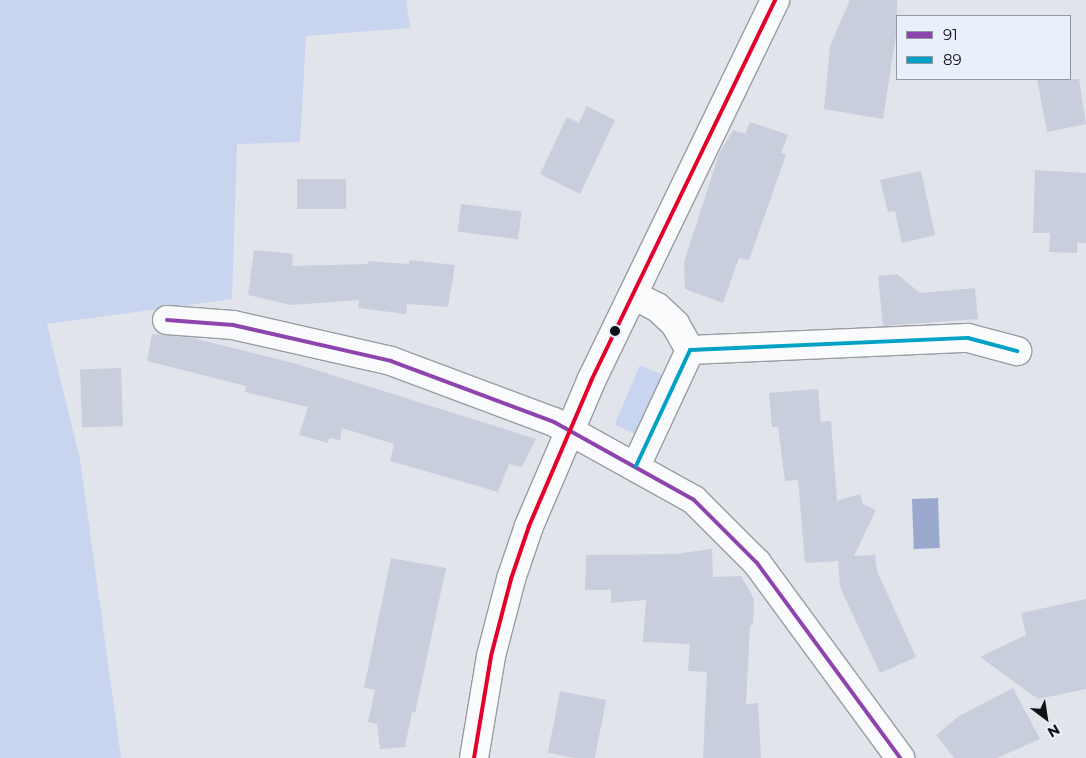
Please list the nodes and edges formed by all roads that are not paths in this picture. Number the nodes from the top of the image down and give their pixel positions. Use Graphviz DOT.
graph roads {
  1 [pos="775,0"];
  2 [pos="633,295"];
  3 [pos="167,320"];
  4 [pos="690,350"];
  5 [pos="1017,351"];
  6 [pos="569,432"];
  7 [pos="636,466"];
  8 [pos="474,758"];
  9 [pos="900,758"];
  1 -- 2 [label="street"];
  2 -- 4 [label="street"];
  2 -- 6 [label="street"];
  3 -- 6 [label="street"];
  4 -- 5 [label="street"];
  4 -- 7 [label="street"];
  6 -- 7 [label="street"];
  6 -- 8 [label="street"];
  7 -- 9 [label="street"];
}
